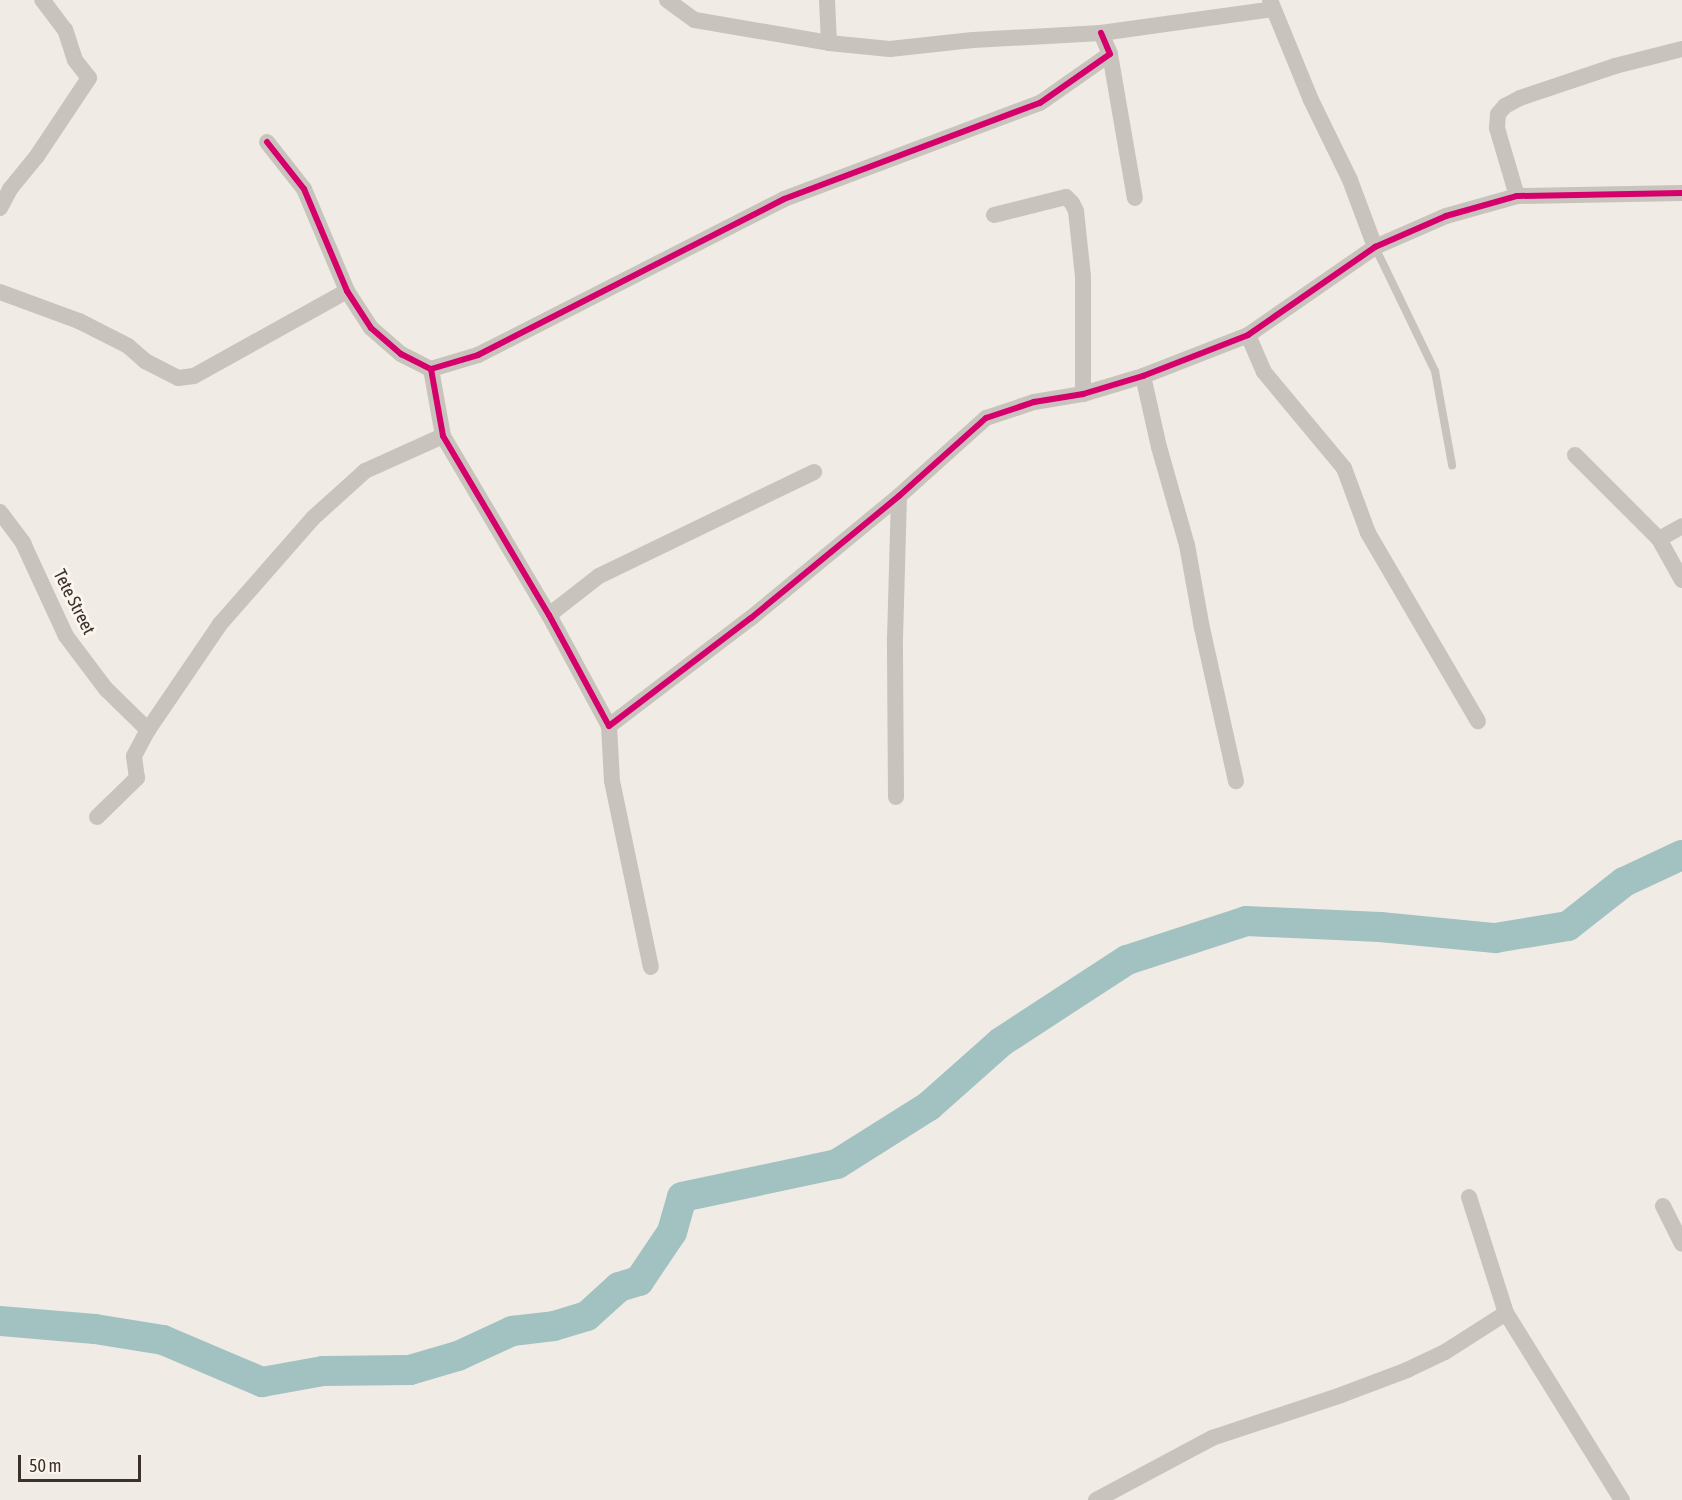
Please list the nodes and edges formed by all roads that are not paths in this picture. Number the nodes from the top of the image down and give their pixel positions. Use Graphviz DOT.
graph roads {
  1 [pos="42,0"];
  2 [pos="667,0"];
  3 [pos="827,0"];
  4 [pos="1272,4"];
  5 [pos="1101,33"];
  6 [pos="829,43"];
  7 [pos="1682,49"];
  8 [pos="1110,54"];
  9 [pos="267,142"];
  10 [pos="1682,193"];
  11 [pos="1517,196"];
  12 [pos="1135,198"];
  13 [pos="0,208"];
  14 [pos="994,215"];
  15 [pos="1375,247"];
  16 [pos="348,291"];
  17 [pos="0,292"];
  18 [pos="1248,335"];
  19 [pos="431,369"];
  20 [pos="1143,376"];
  21 [pos="1083,394"];
  22 [pos="443,436"];
  23 [pos="1575,455"];
  24 [pos="1452,465"];
  25 [pos="814,472"];
  26 [pos="899,496"];
  27 [pos="0,512"];
  28 [pos="1682,526"];
  29 [pos="1659,539"];
  30 [pos="1682,580"];
  31 [pos="549,615"];
  32 [pos="1478,721"];
  33 [pos="609,726"];
  34 [pos="148,730"];
  35 [pos="1236,781"];
  36 [pos="896,797"];
  37 [pos="98,817"];
  38 [pos="651,967"];
  39 [pos="1469,1197"];
  40 [pos="1664,1206"];
  41 [pos="1682,1244"];
  42 [pos="1506,1313"];
  43 [pos="1096,1500"];
  44 [pos="1622,1500"];
  1 -- 13 [label="street"];
  2 -- 6 [label="street"];
  3 -- 6 [label="street"];
  4 -- 5 [label="street"];
  4 -- 15 [label="street"];
  5 -- 6 [label="street"];
  5 -- 8 [label="street"];
  7 -- 11 [label="street"];
  8 -- 12 [label="street"];
  8 -- 19 [label="street"];
  9 -- 16 [label="street"];
  10 -- 11 [label="street"];
  11 -- 15 [label="street"];
  14 -- 21 [label="street"];
  15 -- 18 [label="street"];
  15 -- 24 [label="lane"];
  16 -- 17 [label="street"];
  16 -- 19 [label="street"];
  18 -- 20 [label="street"];
  18 -- 32 [label="street"];
  19 -- 22 [label="street"];
  20 -- 21 [label="street"];
  20 -- 35 [label="street"];
  21 -- 26 [label="street"];
  22 -- 31 [label="street"];
  22 -- 34 [label="street"];
  23 -- 29 [label="street"];
  25 -- 31 [label="street"];
  26 -- 33 [label="street"];
  26 -- 36 [label="street"];
  27 -- 34 [label="street, Tete Street"];
  28 -- 29 [label="street"];
  29 -- 30 [label="street"];
  31 -- 33 [label="street"];
  33 -- 38 [label="street"];
  34 -- 37 [label="street"];
  39 -- 42 [label="street"];
  40 -- 41 [label="street"];
  42 -- 43 [label="street"];
  42 -- 44 [label="street"];
}
